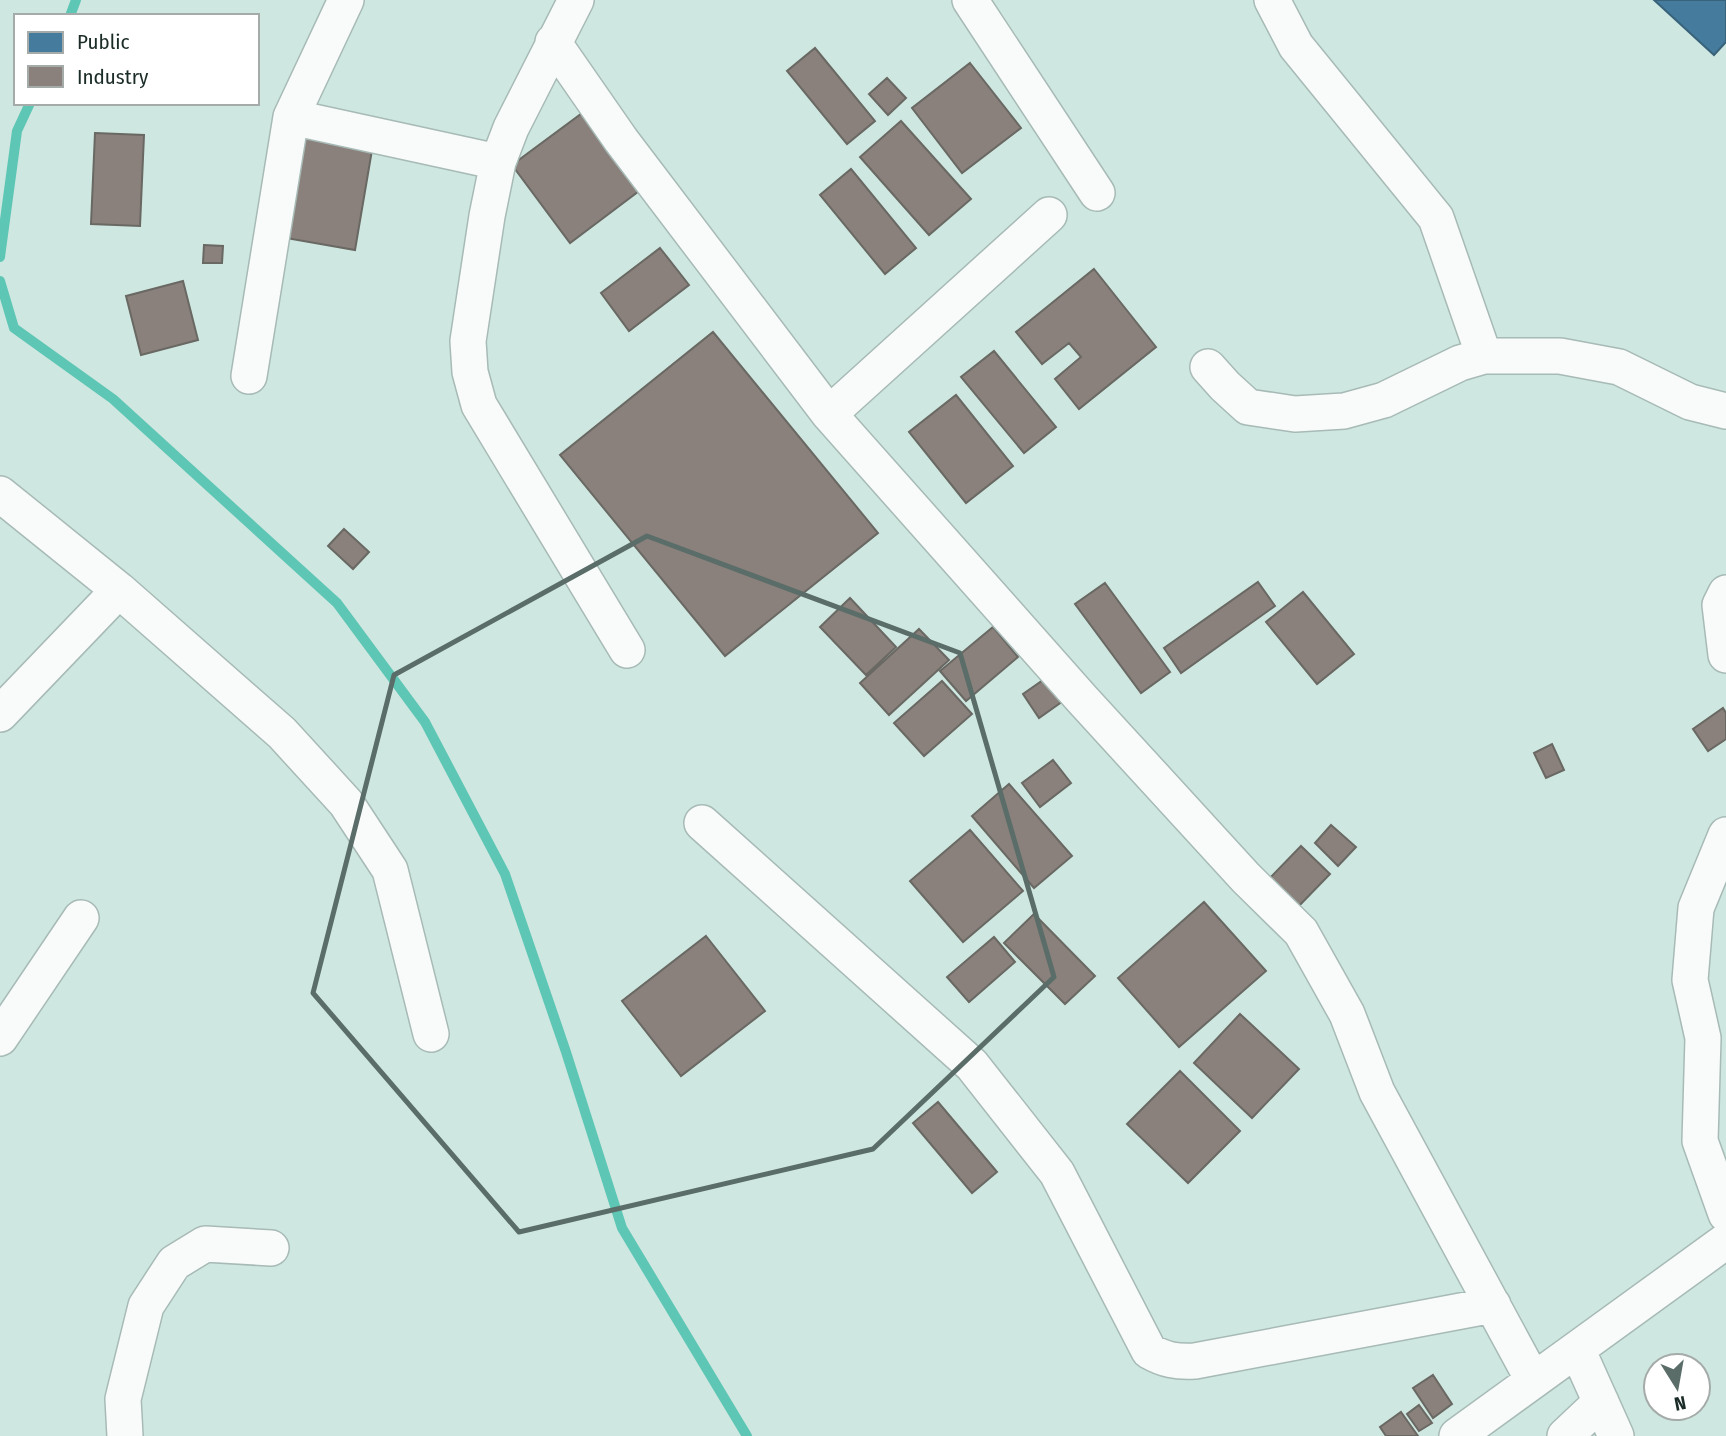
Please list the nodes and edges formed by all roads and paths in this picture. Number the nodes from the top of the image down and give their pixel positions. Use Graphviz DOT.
graph roads {
  1 [pos="346,0"];
  2 [pos="576,0"];
  3 [pos="970,0"];
  4 [pos="1272,0"];
  5 [pos="553,42"];
  6 [pos="291,117"];
  7 [pos="498,162"];
  8 [pos="1097,193"];
  9 [pos="1049,215"];
  10 [pos="1484,356"];
  11 [pos="1208,367"];
  12 [pos="250,376"];
  13 [pos="1726,411"];
  14 [pos="829,414"];
  15 [pos="0,494"];
  16 [pos="119,590"];
  17 [pos="1726,593"];
  18 [pos="627,650"];
  19 [pos="1726,655"];
  20 [pos="0,713"];
  21 [pos="702,823"];
  22 [pos="1726,835"];
  23 [pos="81,918"];
  24 [pos="431,1034"];
  25 [pos="0,1038"];
  26 [pos="1726,1214"];
  27 [pos="1726,1241"];
  28 [pos="271,1248"];
  29 [pos="1493,1305"];
  30 [pos="1577,1349"];
  31 [pos="1534,1380"];
  32 [pos="1601,1402"];
  33 [pos="125,1436"];
  34 [pos="1457,1436"];
  35 [pos="1565,1436"];
  36 [pos="1616,1436"];
  1 -- 6 [label="street"];
  2 -- 5 [label="street"];
  3 -- 8 [label="street"];
  4 -- 10 [label="street"];
  5 -- 7 [label="street"];
  5 -- 14 [label="street"];
  6 -- 7 [label="street"];
  6 -- 12 [label="street"];
  7 -- 18 [label="street"];
  9 -- 14 [label="street"];
  10 -- 11 [label="street"];
  10 -- 13 [label="street"];
  14 -- 29 [label="street"];
  15 -- 16 [label="street"];
  16 -- 20 [label="street"];
  16 -- 24 [label="street"];
  17 -- 19 [label="street"];
  21 -- 29 [label="street"];
  22 -- 26 [label="street"];
  23 -- 25 [label="street"];
  27 -- 30 [label="street"];
  28 -- 33 [label="street"];
  29 -- 31 [label="street"];
  30 -- 31 [label="street"];
  30 -- 32 [label="street"];
  31 -- 34 [label="street"];
  32 -- 35 [label="street"];
  32 -- 36 [label="street"];
}
